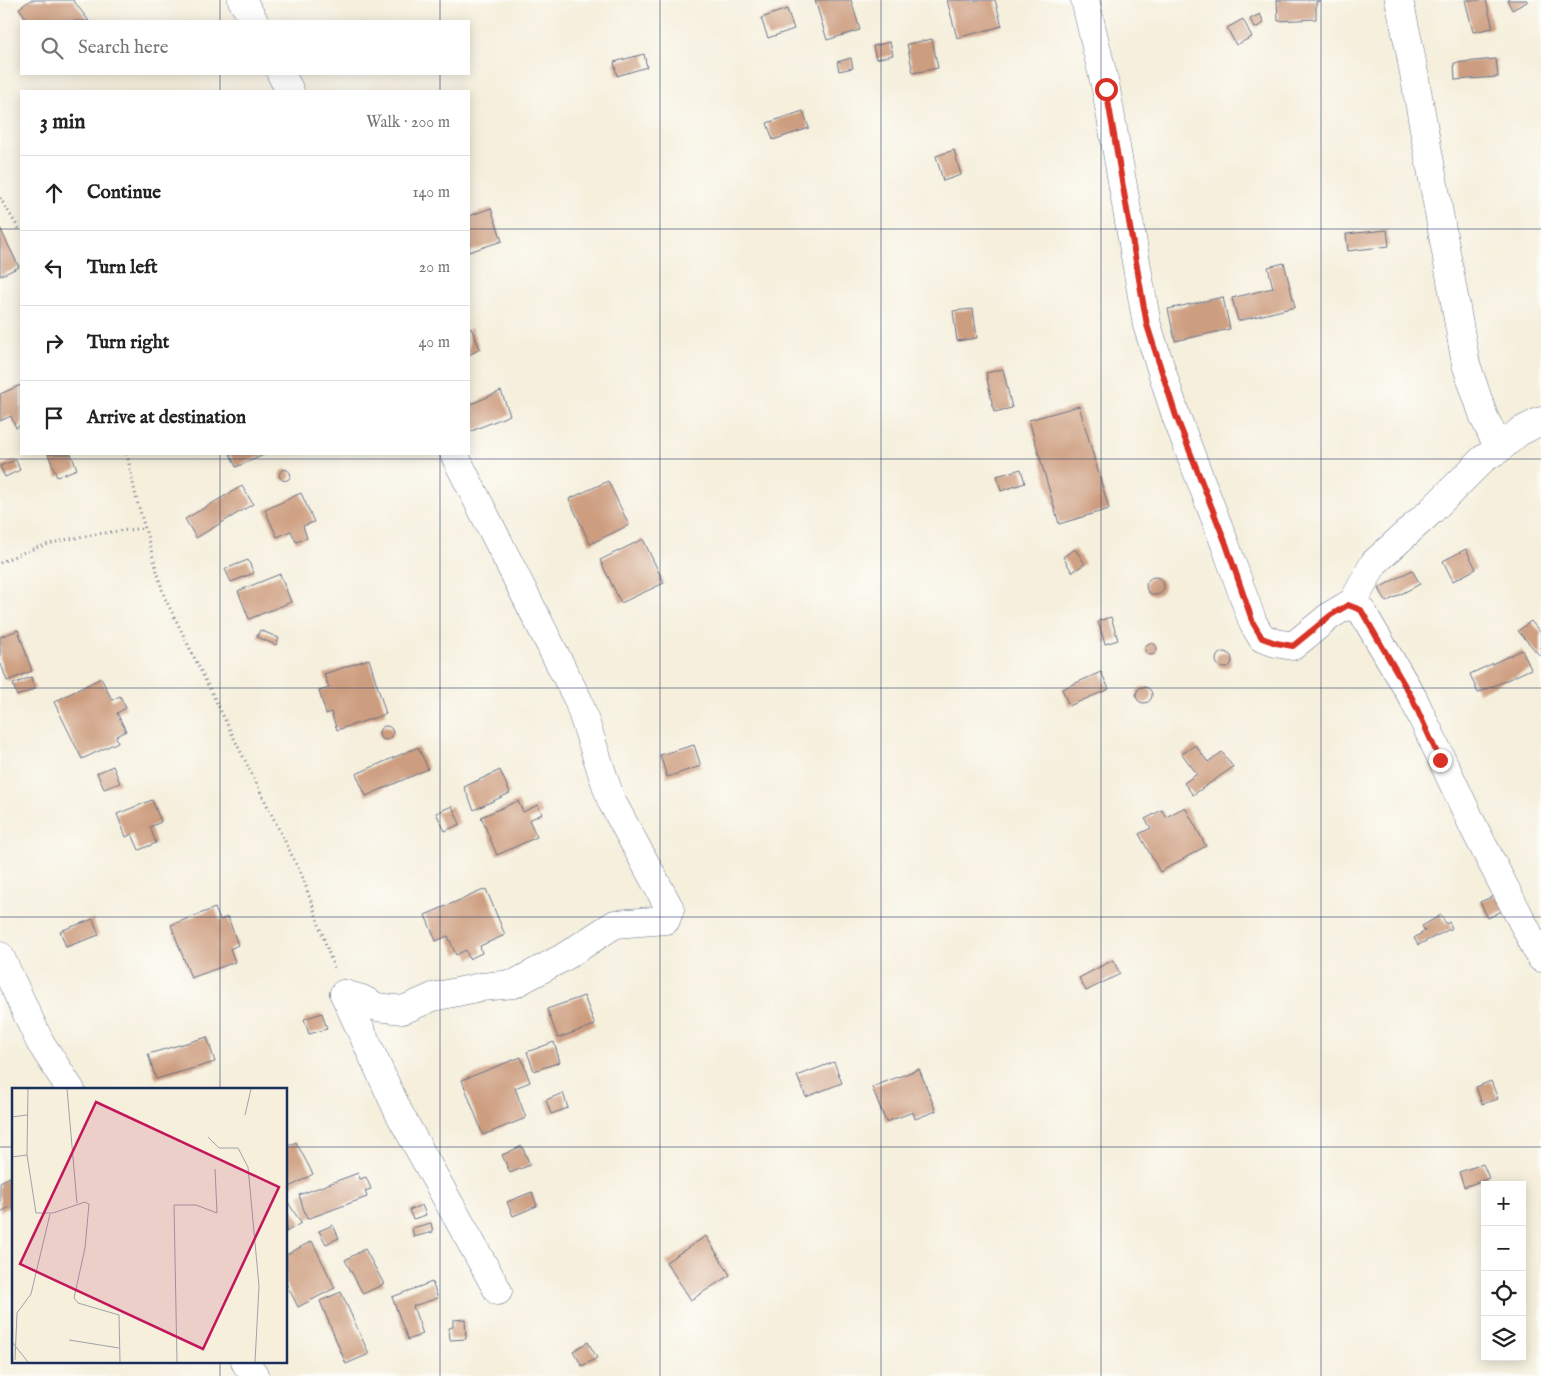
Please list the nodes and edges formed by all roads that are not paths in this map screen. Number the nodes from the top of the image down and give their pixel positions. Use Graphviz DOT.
graph roads {
  1 [pos="242,0"];
  2 [pos="1085,0"];
  3 [pos="1399,0"];
  4 [pos="253,20"];
  5 [pos="282,75"];
  6 [pos="289,90"];
  7 [pos="1520,434"];
  8 [pos="455,455"];
  9 [pos="1348,605"];
  10 [pos="0,956"];
  11 [pos="1541,958"];
  12 [pos="69,1088"];
  13 [pos="498,1291"];
  14 [pos="246,1364"];
  15 [pos="255,1376"];
  1 -- 4 [label="street"];
  2 -- 9 [label="street"];
  3 -- 7 [label="street"];
  5 -- 6 [label="street"];
  7 -- 9 [label="street"];
  8 -- 13 [label="street"];
  9 -- 11 [label="street"];
  10 -- 12 [label="street"];
  14 -- 15 [label="street"];
}
